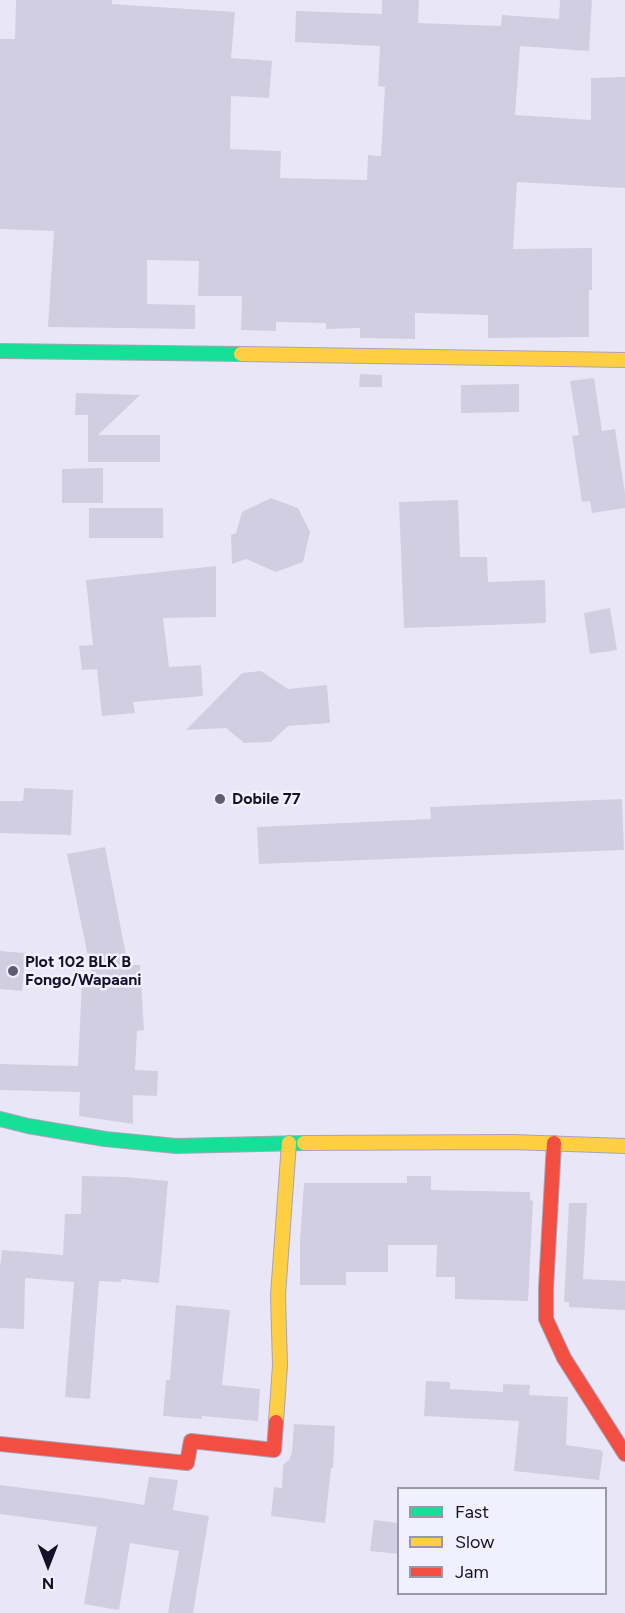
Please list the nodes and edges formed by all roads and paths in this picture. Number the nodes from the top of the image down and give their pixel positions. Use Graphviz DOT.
graph roads {
  1 [pos="0,351"];
  2 [pos="625,360"];
  3 [pos="0,1119"];
  4 [pos="289,1143"];
  5 [pos="554,1143"];
  6 [pos="625,1146"];
  7 [pos="0,1444"];
  8 [pos="625,1454"];
  1 -- 2 [label="street"];
  3 -- 4 [label="street"];
  4 -- 5 [label="street"];
  4 -- 7 [label="street"];
  5 -- 6 [label="street"];
  5 -- 8 [label="street"];
}
